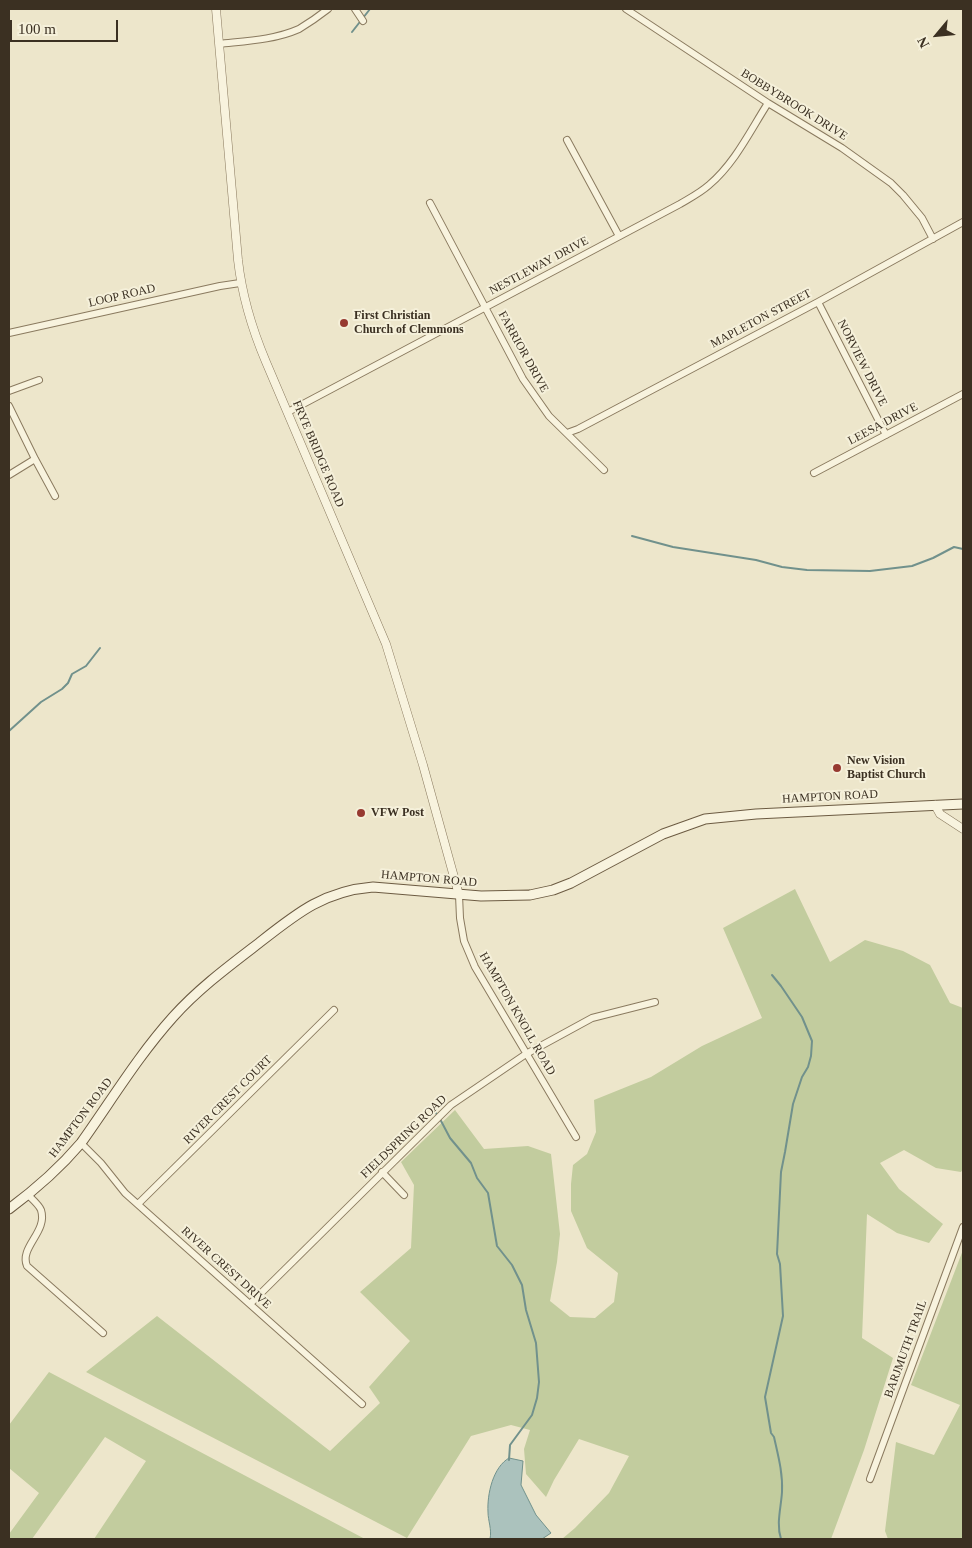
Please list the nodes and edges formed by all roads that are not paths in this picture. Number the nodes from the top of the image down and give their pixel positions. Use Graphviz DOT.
graph roads {
  1 [pos="216,9"];
  2 [pos="328,9"];
  3 [pos="355,9"];
  4 [pos="626,9"];
  5 [pos="363,21"];
  6 [pos="219,44"];
  7 [pos="768,103"];
  8 [pos="567,140"];
  9 [pos="430,203"];
  10 [pos="963,222"];
  11 [pos="618,236"];
  12 [pos="933,239"];
  13 [pos="240,284"];
  14 [pos="818,302"];
  15 [pos="486,307"];
  16 [pos="9,333"];
  17 [pos="39,380"];
  18 [pos="9,391"];
  19 [pos="963,394"];
  20 [pos="9,406"];
  21 [pos="288,412"];
  22 [pos="567,433"];
  23 [pos="886,435"];
  24 [pos="35,459"];
  25 [pos="604,470"];
  26 [pos="814,473"];
  27 [pos="9,475"];
  28 [pos="55,496"];
  29 [pos="963,804"];
  30 [pos="935,805"];
  31 [pos="963,829"];
  32 [pos="459,895"];
  33 [pos="655,1002"];
  34 [pos="334,1010"];
  35 [pos="526,1054"];
  36 [pos="576,1138"];
  37 [pos="81,1143"];
  38 [pos="382,1172"];
  39 [pos="404,1194"];
  40 [pos="28,1195"];
  41 [pos="138,1204"];
  42 [pos="9,1209"];
  43 [pos="963,1227"];
  44 [pos="250,1304"];
  45 [pos="103,1333"];
  46 [pos="362,1404"];
  47 [pos="870,1479"];
  1 -- 6 [label="street, FRYE BRIDGE ROAD"];
  2 -- 6 [label="street"];
  3 -- 5 [label="street"];
  4 -- 7 [label="street, BOBBYBROOK DRIVE"];
  6 -- 13 [label="street, FRYE BRIDGE ROAD"];
  7 -- 11 [label="street, NESTLEWAY DRIVE"];
  7 -- 12 [label="street, BOBBYBROOK DRIVE"];
  8 -- 11 [label="street"];
  9 -- 15 [label="street, FARRIOR DRIVE"];
  10 -- 12 [label="street, MAPLETON STREET"];
  11 -- 15 [label="street, NESTLEWAY DRIVE"];
  12 -- 14 [label="street, MAPLETON STREET"];
  13 -- 16 [label="street, LOOP ROAD"];
  13 -- 21 [label="street, FRYE BRIDGE ROAD"];
  14 -- 22 [label="street, MAPLETON STREET"];
  14 -- 23 [label="street, NORVIEW DRIVE"];
  15 -- 21 [label="street, NESTLEWAY DRIVE"];
  15 -- 22 [label="street, FARRIOR DRIVE"];
  17 -- 18 [label="street"];
  19 -- 23 [label="street, LEESA DRIVE"];
  20 -- 24 [label="street"];
  21 -- 32 [label="street, FRYE BRIDGE ROAD"];
  22 -- 25 [label="street, FARRIOR DRIVE"];
  23 -- 26 [label="street, LEESA DRIVE"];
  24 -- 27 [label="street"];
  24 -- 28 [label="street"];
  29 -- 30 [label="main road, HAMPTON ROAD"];
  30 -- 31 [label="street"];
  30 -- 32 [label="main road, HAMPTON ROAD"];
  32 -- 35 [label="street, HAMPTON KNOLL ROAD"];
  32 -- 37 [label="main road, HAMPTON ROAD"];
  33 -- 35 [label="street, FIELDSPRING ROAD"];
  34 -- 41 [label="street, RIVER CREST COURT"];
  35 -- 36 [label="street, HAMPTON KNOLL ROAD"];
  35 -- 38 [label="street, FIELDSPRING ROAD"];
  37 -- 40 [label="main road, HAMPTON ROAD"];
  37 -- 41 [label="street, RIVER CREST DRIVE"];
  38 -- 39 [label="street"];
  38 -- 44 [label="street, FIELDSPRING ROAD"];
  40 -- 42 [label="main road, HAMPTON ROAD"];
  40 -- 45 [label="street"];
  41 -- 44 [label="street, RIVER CREST DRIVE"];
  43 -- 47 [label="street, BARJMUTH TRAIL"];
  44 -- 46 [label="street, RIVER CREST DRIVE"];
}
